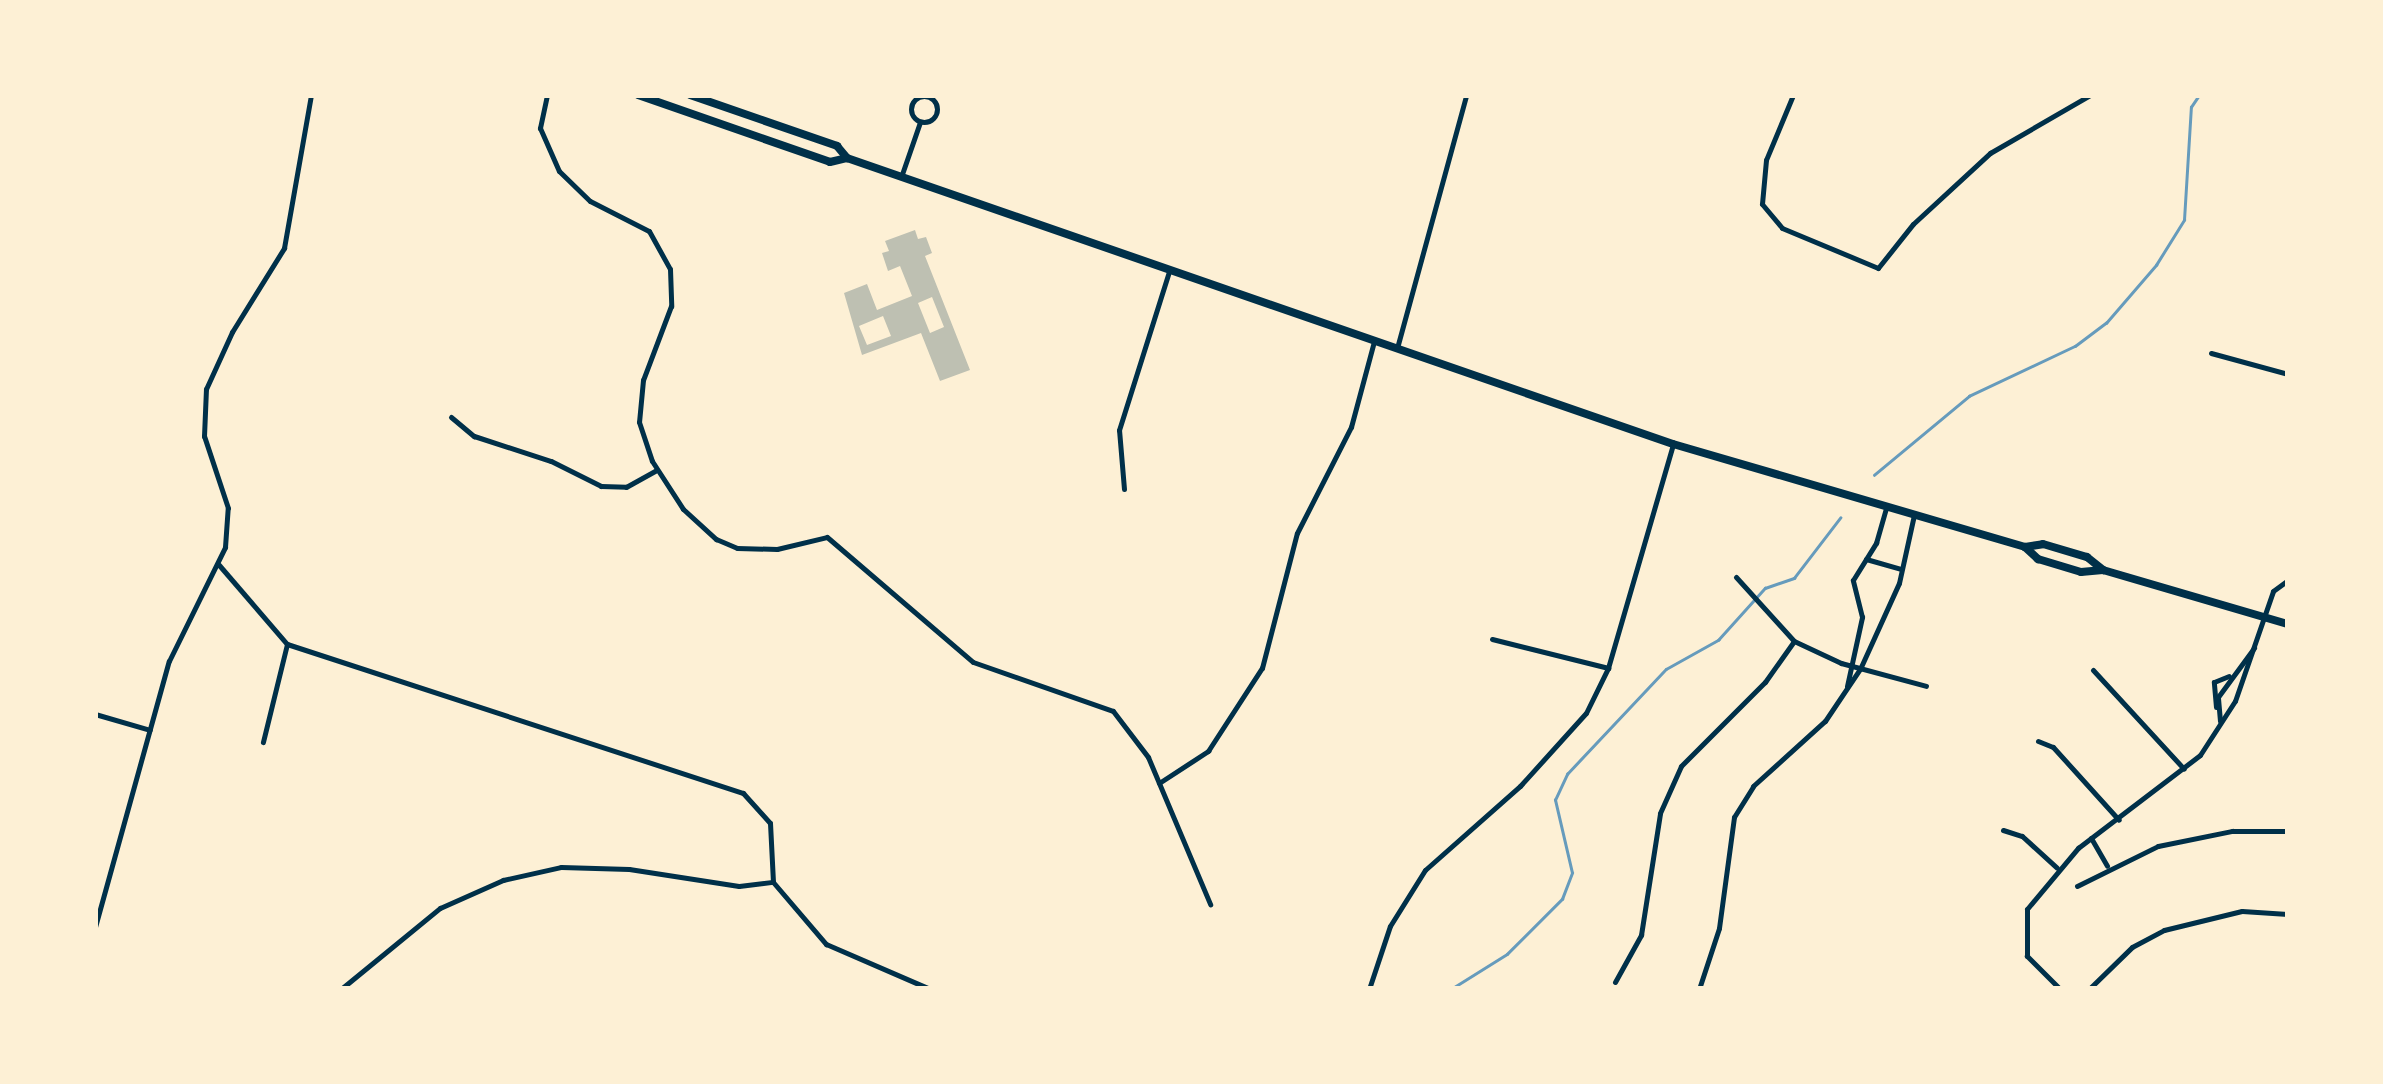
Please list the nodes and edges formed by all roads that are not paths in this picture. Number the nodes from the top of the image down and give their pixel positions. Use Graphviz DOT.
graph roads {
  1 [pos="311,95"];
  2 [pos="547,95"];
  3 [pos="638,95"];
  4 [pos="690,95"];
  5 [pos="1466,95"];
  6 [pos="1793,95"];
  7 [pos="2090,95"];
  8 [pos="921,96"];
  9 [pos="934,98"];
  10 [pos="920,122"];
  11 [pos="847,158"];
  12 [pos="901,177"];
  13 [pos="1169,270"];
  14 [pos="1374,342"];
  15 [pos="1396,349"];
  16 [pos="2210,352"];
  17 [pos="2288,374"];
  18 [pos="451,417"];
  19 [pos="1673,444"];
  20 [pos="657,470"];
  21 [pos="1124,489"];
  22 [pos="1886,507"];
  23 [pos="1914,515"];
  24 [pos="2026,548"];
  25 [pos="1866,559"];
  26 [pos="219,565"];
  27 [pos="1901,569"];
  28 [pos="2103,570"];
  29 [pos="1736,577"];
  30 [pos="2288,580"];
  31 [pos="2264,618"];
  32 [pos="2288,624"];
  33 [pos="1492,639"];
  34 [pos="1794,641"];
  35 [pos="2256,643"];
  36 [pos="287,644"];
  37 [pos="1851,666"];
  38 [pos="1608,668"];
  39 [pos="1860,669"];
  40 [pos="2092,670"];
  41 [pos="1926,686"];
  42 [pos="1846,692"];
  43 [pos="95,714"];
  44 [pos="2220,722"];
  45 [pos="150,730"];
  46 [pos="263,742"];
  47 [pos="2038,742"];
  48 [pos="2184,769"];
  49 [pos="1160,784"];
  50 [pos="2119,820"];
  51 [pos="2003,830"];
  52 [pos="2288,832"];
  53 [pos="2091,838"];
  54 [pos="2107,866"];
  55 [pos="2058,868"];
  56 [pos="773,882"];
  57 [pos="2077,886"];
  58 [pos="1210,904"];
  59 [pos="2288,914"];
  60 [pos="95,926"];
  61 [pos="1615,982"];
  62 [pos="341,989"];
  63 [pos="930,989"];
  64 [pos="1014,989"];
  65 [pos="1024,989"];
  66 [pos="1369,989"];
  67 [pos="1699,989"];
  68 [pos="2060,989"];
  69 [pos="2089,989"];
  1 -- 26 [label="street"];
  2 -- 20 [label="street"];
  3 -- 11 [label="main road"];
  4 -- 11 [label="main road"];
  5 -- 15 [label="street"];
  6 -- 7 [label="street"];
  8 -- 9 [label="street"];
  8 -- 10 [label="street"];
  9 -- 10 [label="street"];
  10 -- 12 [label="street"];
  11 -- 12 [label="main road"];
  12 -- 13 [label="main road"];
  13 -- 14 [label="main road"];
  13 -- 21 [label="street"];
  14 -- 15 [label="main road"];
  14 -- 49 [label="street"];
  15 -- 19 [label="main road"];
  16 -- 17 [label="street"];
  18 -- 20 [label="street"];
  19 -- 22 [label="main road"];
  19 -- 38 [label="street"];
  20 -- 49 [label="street"];
  22 -- 23 [label="main road"];
  22 -- 25 [label="street"];
  23 -- 24 [label="main road"];
  23 -- 27 [label="street"];
  24 -- 28 [label="main road"];
  24 -- 28 [label="main road"];
  25 -- 27 [label="street"];
  25 -- 37 [label="street"];
  26 -- 36 [label="street"];
  26 -- 45 [label="street"];
  27 -- 39 [label="street"];
  28 -- 31 [label="main road"];
  29 -- 34 [label="street"];
  30 -- 31 [label="street"];
  31 -- 32 [label="main road"];
  31 -- 35 [label="street"];
  33 -- 38 [label="street"];
  34 -- 37 [label="street"];
  34 -- 61 [label="street"];
  35 -- 44 [label="street"];
  35 -- 44 [label="street"];
  36 -- 46 [label="street"];
  36 -- 56 [label="street"];
  37 -- 39 [label="street"];
  37 -- 42 [label="street"];
  38 -- 66 [label="street"];
  39 -- 41 [label="street"];
  39 -- 42 [label="street"];
  40 -- 48 [label="street"];
  42 -- 67 [label="street"];
  43 -- 45 [label="street"];
  44 -- 48 [label="street"];
  45 -- 60 [label="street"];
  47 -- 50 [label="street"];
  48 -- 50 [label="street"];
  49 -- 58 [label="street"];
  50 -- 53 [label="street"];
  51 -- 55 [label="street"];
  52 -- 54 [label="street"];
  53 -- 54 [label="street"];
  53 -- 55 [label="street"];
  54 -- 57 [label="street"];
  55 -- 68 [label="street"];
  56 -- 62 [label="street"];
  56 -- 63 [label="street"];
  59 -- 69 [label="street"];
  64 -- 65 [label="street"];
}
